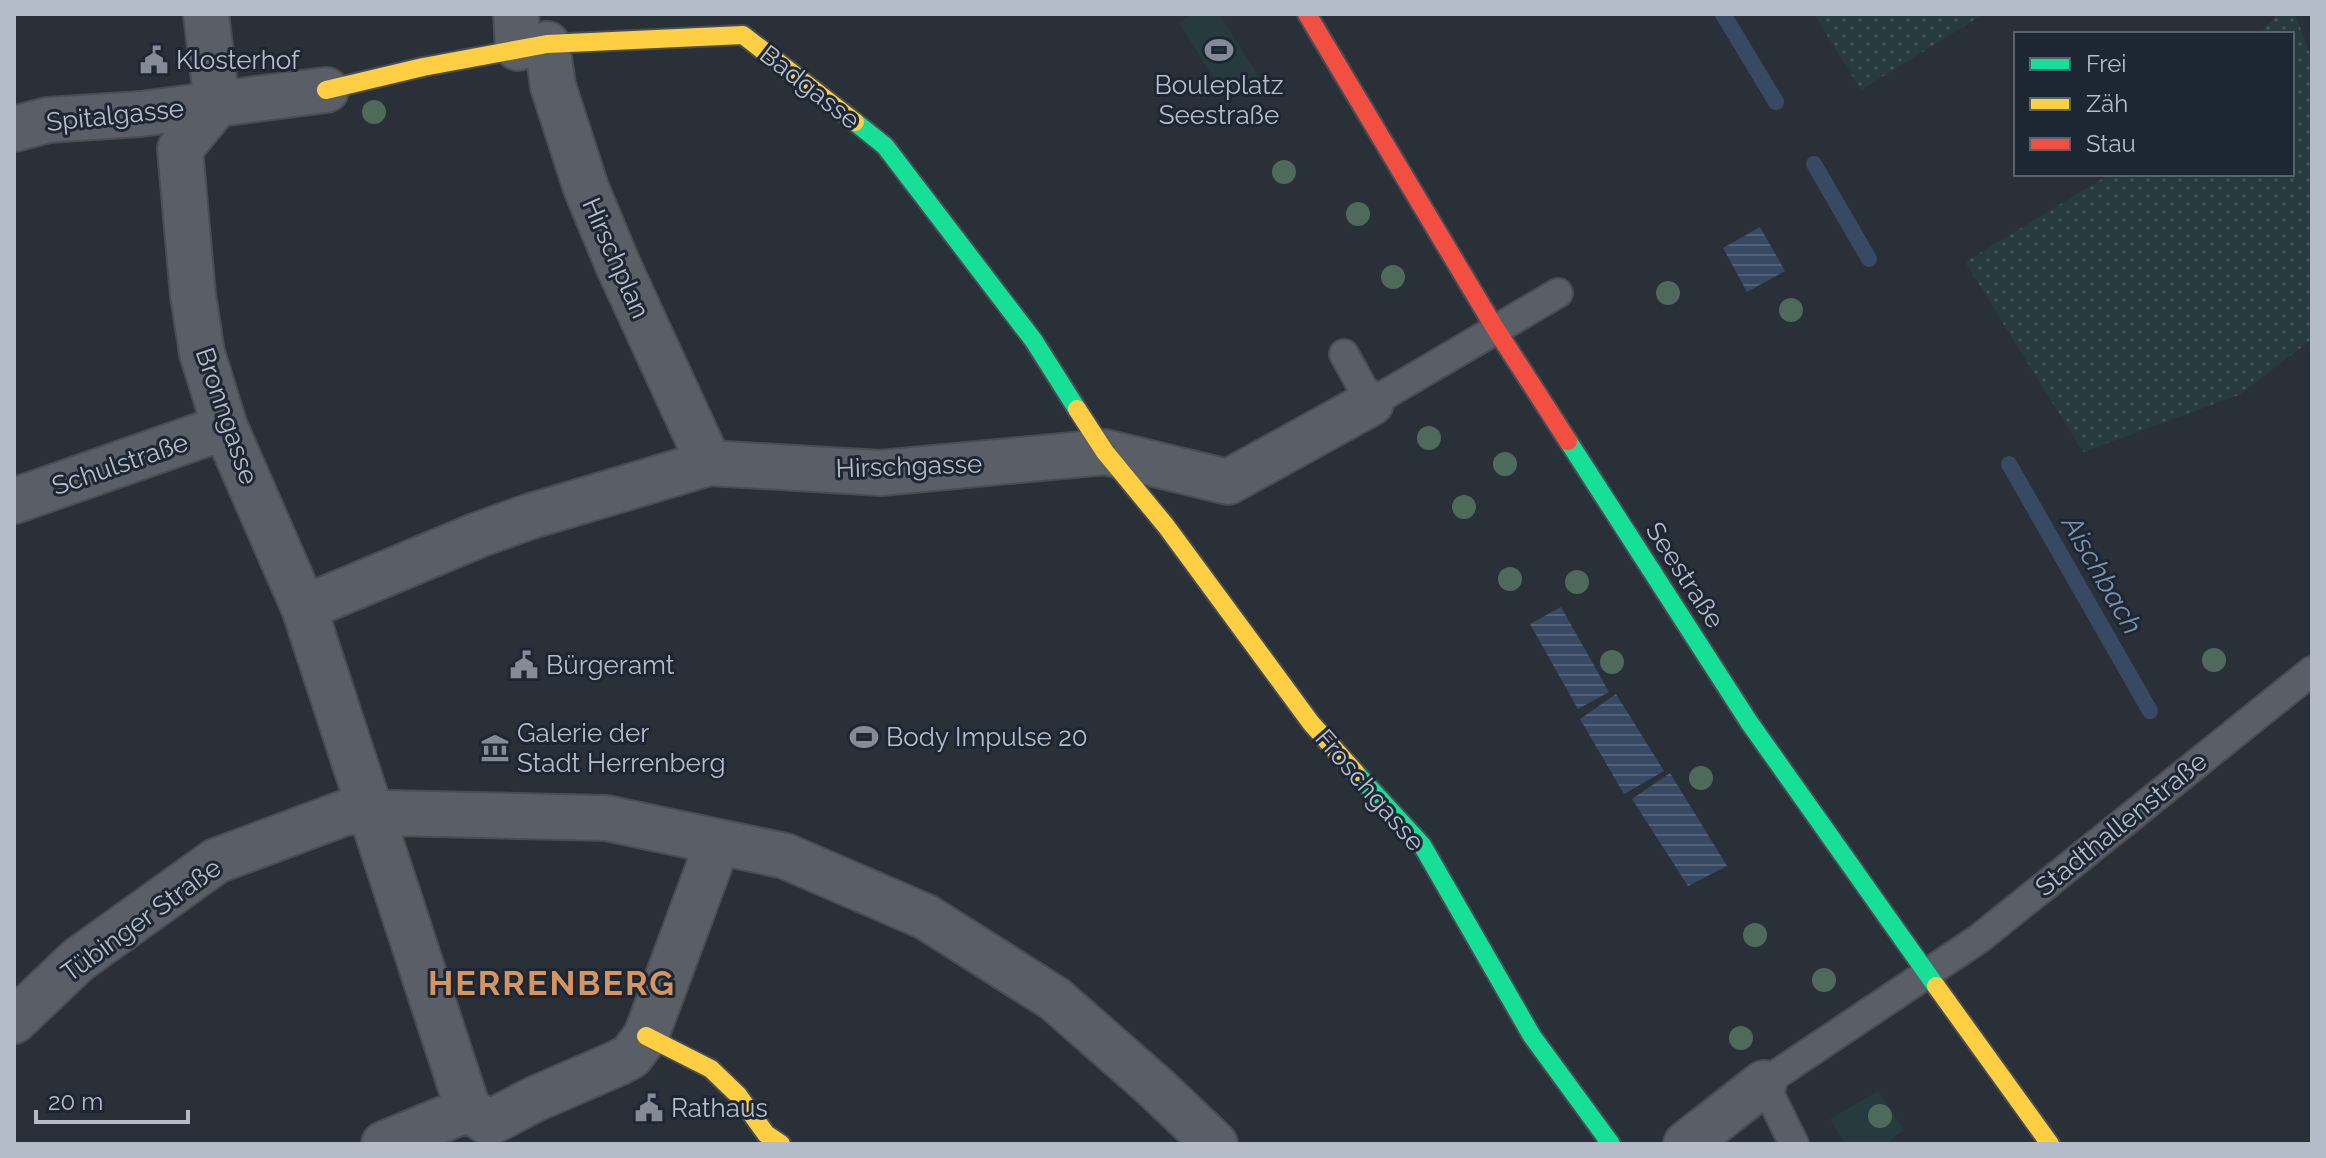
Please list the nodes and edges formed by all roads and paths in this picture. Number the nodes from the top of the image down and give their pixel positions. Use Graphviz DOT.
graph roads {
  1 [pos="206,14"];
  2 [pos="1307,14"];
  3 [pos="750,24"];
  4 [pos="527,36"];
  5 [pos="326,90"];
  6 [pos="217,104"];
  7 [pos="14,129"];
  8 [pos="1558,293"];
  9 [pos="1495,328"];
  10 [pos="1344,354"];
  11 [pos="1371,403"];
  12 [pos="225,427"];
  13 [pos="1105,452"];
  14 [pos="709,463"];
  15 [pos="14,501"];
  16 [pos="304,608"];
  17 [pos="2312,671"];
  18 [pos="370,813"];
  19 [pos="718,842"];
  20 [pos="1928,975"];
  21 [pos="14,1021"];
  22 [pos="646,1036"];
  23 [pos="1764,1083"];
  24 [pos="468,1109"];
  25 [pos="384,1144"];
  26 [pos="781,1144"];
  27 [pos="1215,1144"];
  28 [pos="1611,1144"];
  29 [pos="1686,1144"];
  30 [pos="1794,1144"];
  31 [pos="2050,1144"];
  1 -- 6 [label="street"];
  2 -- 9 [label="street, Seestraße"];
  3 -- 4 [label="street, Badgasse"];
  3 -- 13 [label="street, Badgasse"];
  4 -- 5 [label="street, Badgasse"];
  4 -- 14 [label="street, Hirschplan"];
  5 -- 6 [label="street, Badgasse"];
  6 -- 7 [label="street, Spitalgasse"];
  6 -- 12 [label="street, Bronngasse"];
  8 -- 9 [label="lane, Hirschgasse"];
  9 -- 11 [label="lane, Hirschgasse"];
  9 -- 20 [label="street, Seestraße"];
  10 -- 11 [label="lane"];
  11 -- 13 [label="street, Hirschgasse"];
  12 -- 15 [label="street, Schulstraße"];
  12 -- 16 [label="street, Bronngasse"];
  13 -- 14 [label="street, Hirschgasse"];
  13 -- 28 [label="street, Froschgasse"];
  14 -- 16 [label="street, Hirschgasse"];
  16 -- 18 [label="street, Bronngasse"];
  17 -- 20 [label="lane, Stadthallenstraße"];
  18 -- 19 [label="street, Tübinger Straße"];
  18 -- 21 [label="street, Tübinger Straße"];
  18 -- 24 [label="street, Bronngasse"];
  19 -- 22 [label="street"];
  19 -- 27 [label="street, Tübinger Straße"];
  20 -- 23 [label="lane, Stadthallenstraße"];
  20 -- 31 [label="street, Seestraße"];
  22 -- 24 [label="street"];
  22 -- 26 [label="street"];
  23 -- 29 [label="street"];
  23 -- 30 [label="lane"];
  24 -- 25 [label="street"];
}
